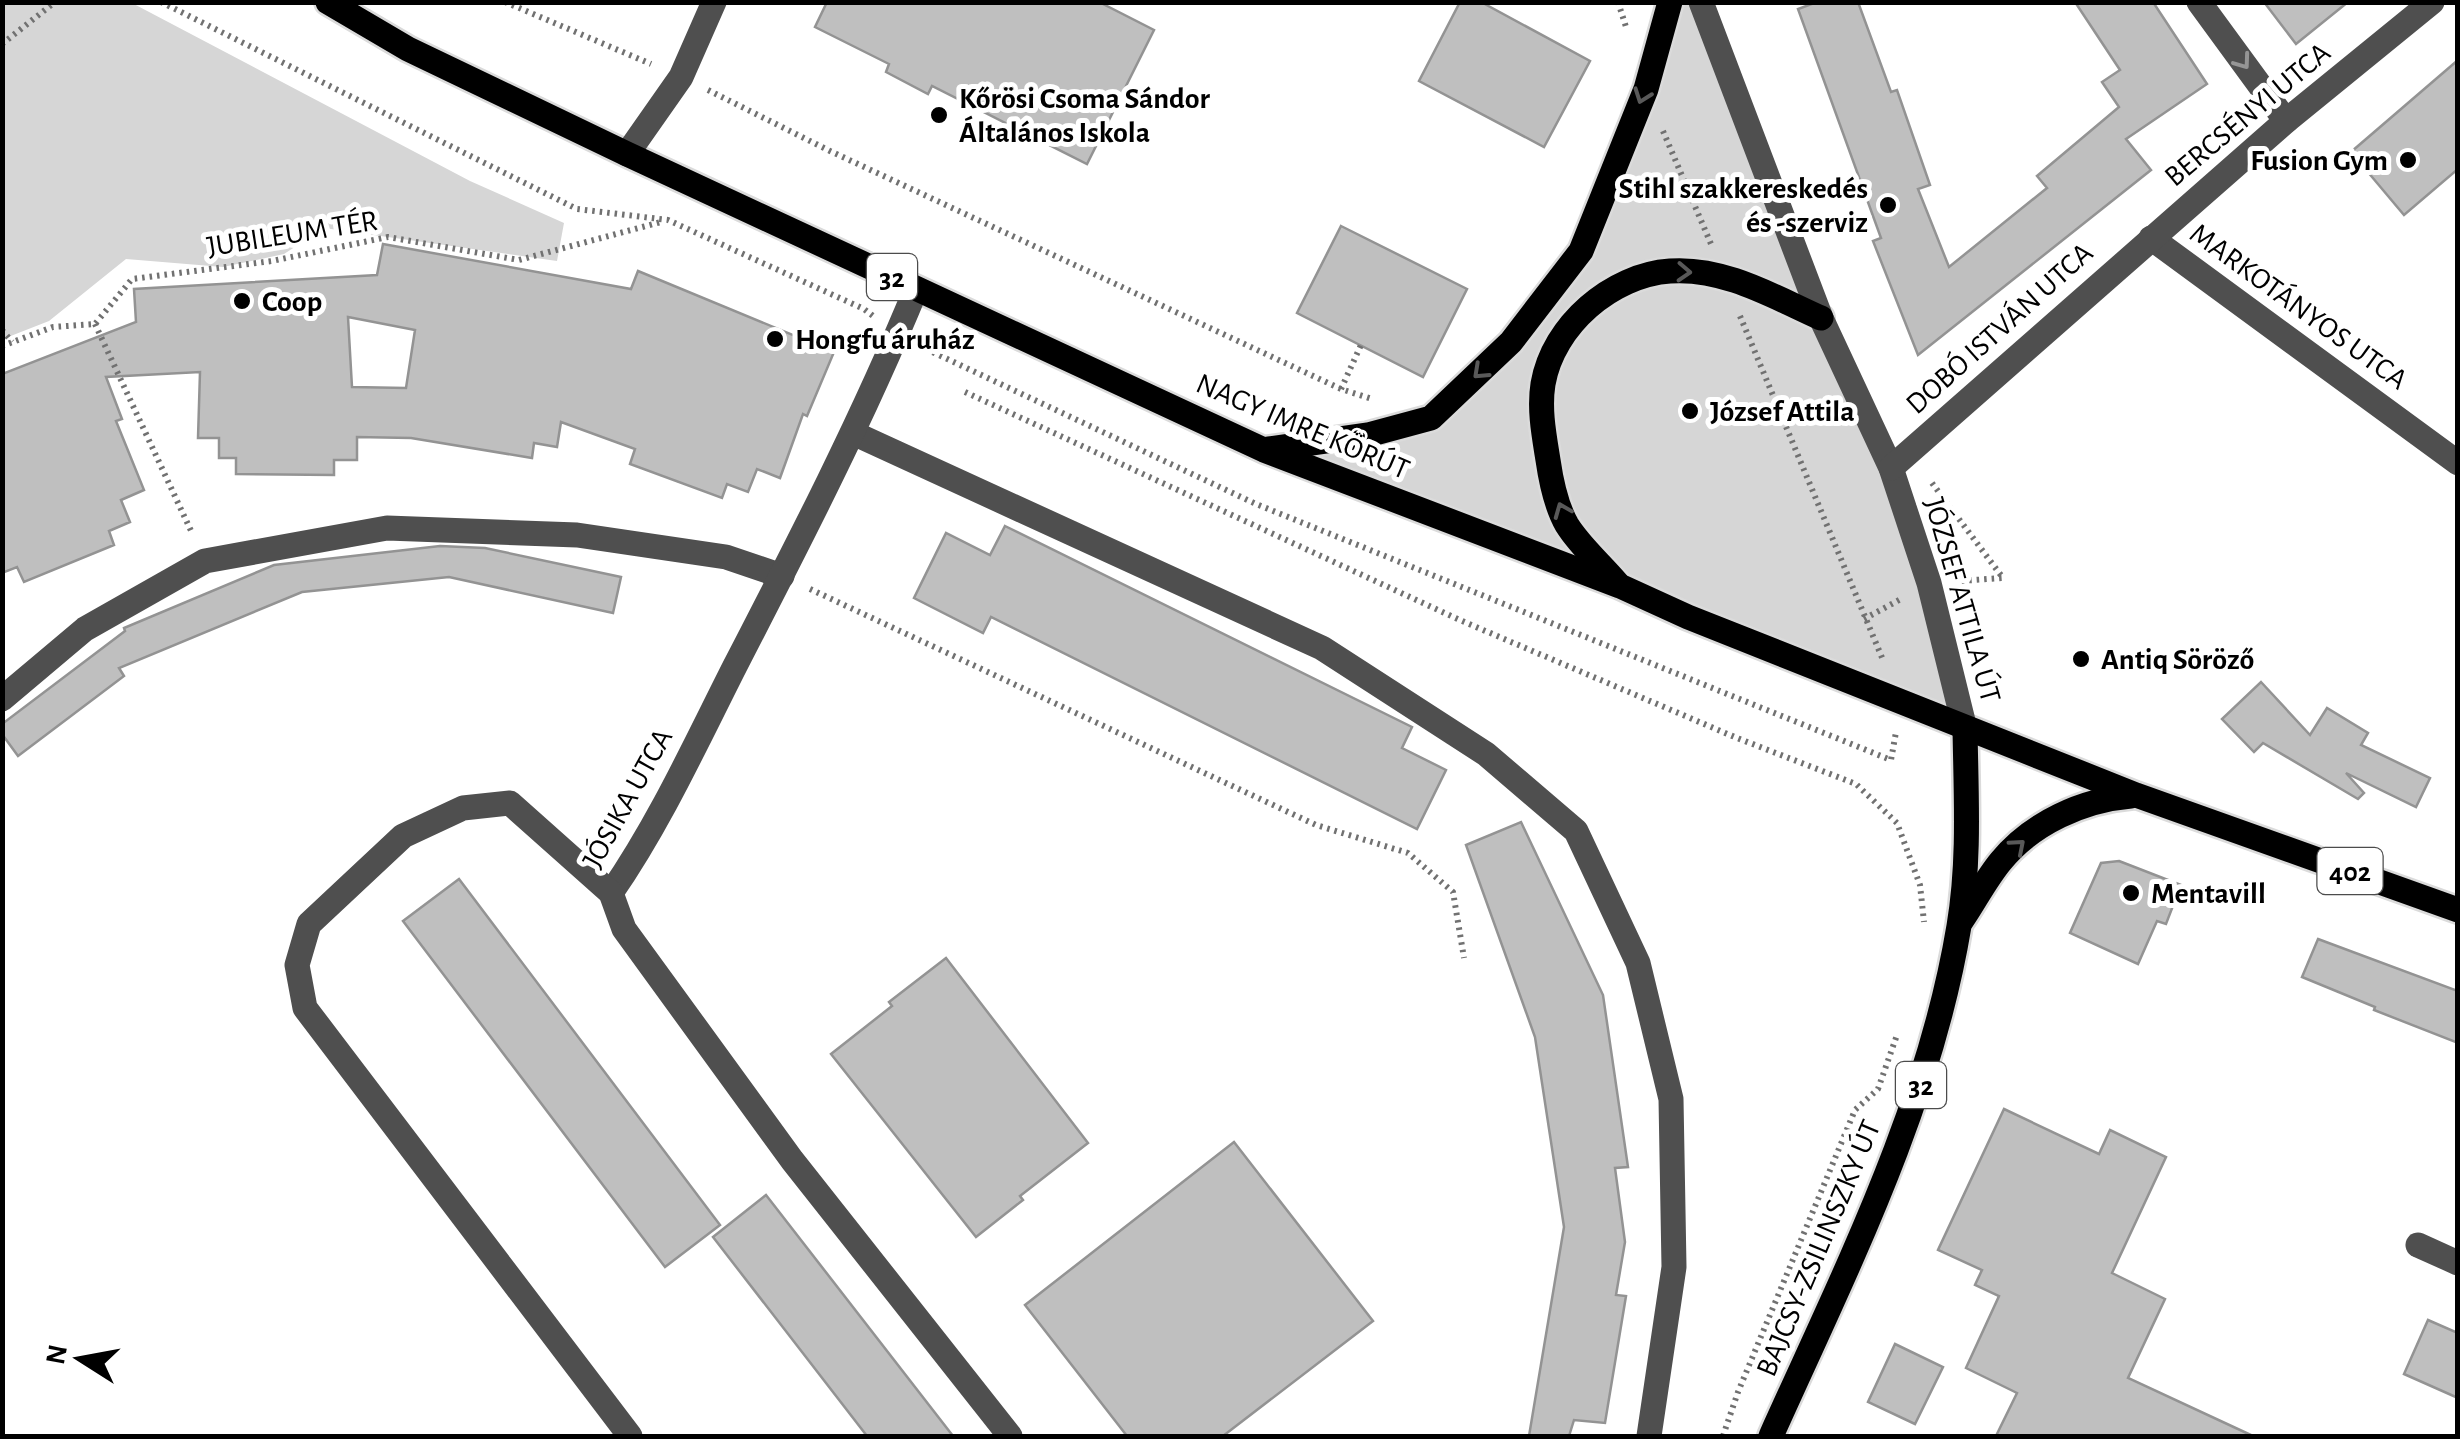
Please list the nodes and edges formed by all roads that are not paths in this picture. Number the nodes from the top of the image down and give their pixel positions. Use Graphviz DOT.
graph roads {
  1 [pos="328,2"];
  2 [pos="714,2"];
  3 [pos="1670,2"];
  4 [pos="1701,2"];
  5 [pos="2199,2"];
  6 [pos="2432,2"];
  7 [pos="2286,121"];
  8 [pos="627,154"];
  9 [pos="2151,238"];
  10 [pos="916,289"];
  11 [pos="1821,318"];
  12 [pos="853,433"];
  13 [pos="1264,450"];
  14 [pos="2458,463"];
  15 [pos="1891,468"];
  16 [pos="782,576"];
  17 [pos="1620,586"];
  18 [pos="2,699"];
  19 [pos="1965,729"];
  20 [pos="2136,795"];
  21 [pos="611,893"];
  22 [pos="2458,910"];
  23 [pos="1960,924"];
  24 [pos="2418,1245"];
  25 [pos="2458,1263"];
  26 [pos="630,1436"];
  27 [pos="1010,1436"];
  28 [pos="1649,1436"];
  29 [pos="1770,1436"];
  1 -- 8 [label="main road, NAGY IMRE KÖRÚT / 32"];
  2 -- 8 [label="street"];
  3 -- 13 [label="main road, one-way"];
  4 -- 11 [label="street, JÓZSEF ATTILA ÚT"];
  5 -- 7 [label="street, one-way"];
  6 -- 7 [label="street, BERCSÉNYI UTCA"];
  7 -- 9 [label="street, BERCSÉNYI UTCA"];
  8 -- 10 [label="main road, NAGY IMRE KÖRÚT / 32"];
  9 -- 14 [label="street, MARKOTÁNYOS UTCA"];
  9 -- 15 [label="street, DOBÓ ISTVÁN UTCA"];
  10 -- 12 [label="street, JÓSIKA UTCA"];
  10 -- 13 [label="main road, NAGY IMRE KÖRÚT / 32"];
  11 -- 15 [label="street, JÓZSEF ATTILA ÚT"];
  17 -- 11 [label="main road, one-way"];
  12 -- 16 [label="street, JÓSIKA UTCA"];
  12 -- 28 [label="street"];
  13 -- 17 [label="main road, NAGY IMRE KÖRÚT / 32"];
  15 -- 19 [label="street, JÓZSEF ATTILA ÚT"];
  16 -- 18 [label="street"];
  16 -- 21 [label="street, JÓSIKA UTCA"];
  17 -- 19 [label="main road, NAGY IMRE KÖRÚT / 32"];
  19 -- 20 [label="main road, JÓZSEF ATTILA ÚT / 402"];
  19 -- 23 [label="main road, BAJCSY-ZSILINSZKY ÚT / 32"];
  20 -- 22 [label="main road, JÓZSEF ATTILA ÚT / 402"];
  23 -- 20 [label="main road, one-way"];
  21 -- 26 [label="street"];
  21 -- 27 [label="street, JÓSIKA UTCA"];
  23 -- 29 [label="main road, BAJCSY-ZSILINSZKY ÚT / 32"];
  24 -- 25 [label="street"];
}
